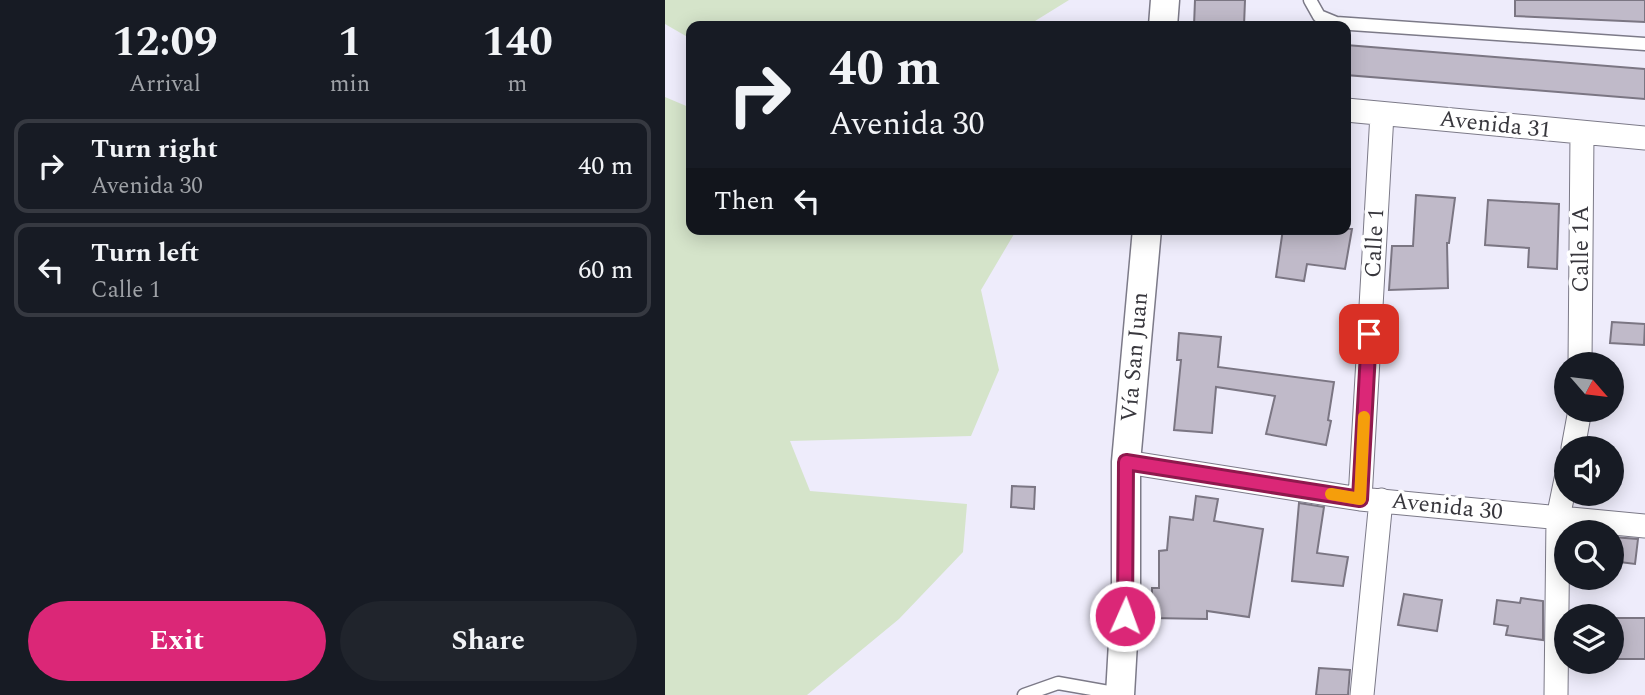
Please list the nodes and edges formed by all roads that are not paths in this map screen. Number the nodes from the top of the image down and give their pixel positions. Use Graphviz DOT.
graph roads {
  1 [pos="1165,0"];
  2 [pos="1310,0"];
  3 [pos="1163,21"];
  4 [pos="1331,21"];
  5 [pos="1351,24"];
  6 [pos="1645,44"];
  7 [pos="1351,111"];
  8 [pos="1382,114"];
  9 [pos="1582,134"];
  10 [pos="1645,138"];
  11 [pos="1146,235"];
  12 [pos="1580,352"];
  13 [pos="1126,462"];
  14 [pos="1371,499"];
  15 [pos="1560,506"];
  16 [pos="1558,518"];
  17 [pos="1645,526"];
  18 [pos="1024,695"];
  19 [pos="1121,695"];
  20 [pos="1363,695"];
  21 [pos="1556,695"];
  1 -- 3 [label="street"];
  2 -- 4 [label="lane"];
  5 -- 6 [label="lane"];
  7 -- 8 [label="street, Avenida 31"];
  8 -- 9 [label="street, Avenida 31"];
  8 -- 14 [label="street, Calle 1"];
  9 -- 10 [label="street, Avenida 31"];
  9 -- 12 [label="street, Calle 1A"];
  11 -- 13 [label="street, Vía San Juan"];
  13 -- 14 [label="street, Avenida 30"];
  13 -- 19 [label="street, Vía San Juan"];
  14 -- 16 [label="street, Avenida 30"];
  14 -- 20 [label="street, Calle 1"];
  15 -- 16 [label="street"];
  16 -- 17 [label="street, Avenida 30"];
  16 -- 21 [label="street"];
  18 -- 19 [label="lane"];
}
